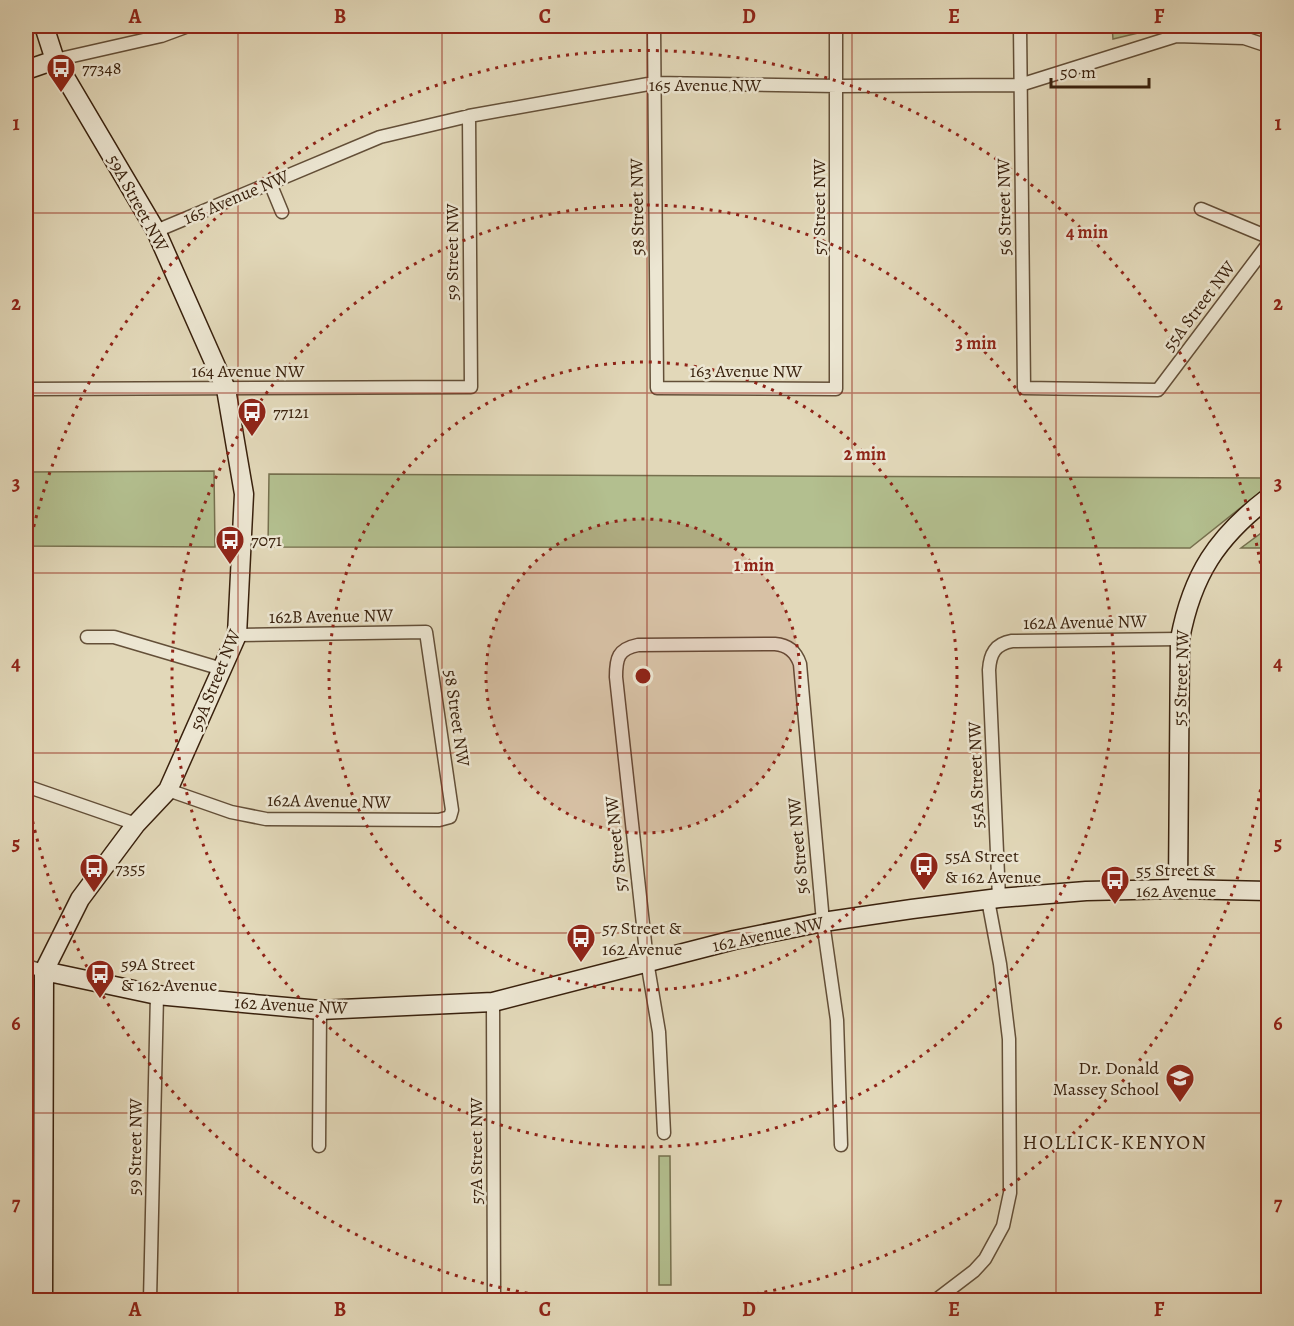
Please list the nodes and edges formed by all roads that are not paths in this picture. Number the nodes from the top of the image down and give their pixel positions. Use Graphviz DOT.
graph roads {
  1 [pos="44,26"];
  2 [pos="188,26"];
  3 [pos="654,26"];
  4 [pos="836,26"];
  5 [pos="1020,26"];
  6 [pos="160,31"];
  7 [pos="1269,46"];
  8 [pos="55,60"];
  9 [pos="26,70"];
  10 [pos="654,83"];
  11 [pos="1020,85"];
  12 [pos="837,86"];
  13 [pos="469,116"];
  14 [pos="270,183"];
  15 [pos="1201,209"];
  16 [pos="282,212"];
  17 [pos="156,231"];
  18 [pos="1269,237"];
  19 [pos="1269,244"];
  20 [pos="471,387"];
  21 [pos="657,388"];
  22 [pos="26,389"];
  23 [pos="226,389"];
  24 [pos="836,389"];
  25 [pos="1158,390"];
  26 [pos="1269,498"];
  27 [pos="426,632"];
  28 [pos="237,635"];
  29 [pos="87,637"];
  30 [pos="1180,639"];
  31 [pos="994,651"];
  32 [pos="794,652"];
  33 [pos="222,669"];
  34 [pos="26,786"];
  35 [pos="168,790"];
  36 [pos="452,810"];
  37 [pos="136,824"];
  38 [pos="1178,889"];
  39 [pos="1269,891"];
  40 [pos="993,899"];
  41 [pos="823,922"];
  42 [pos="647,961"];
  43 [pos="26,966"];
  44 [pos="44,971"];
  45 [pos="157,995"];
  46 [pos="493,1002"];
  47 [pos="320,1010"];
  48 [pos="664,1133"];
  49 [pos="841,1145"];
  50 [pos="319,1146"];
  51 [pos="43,1300"];
  52 [pos="150,1300"];
  53 [pos="494,1300"];
  54 [pos="936,1300"];
  1 -- 8 [label="street, 59A Street NW"];
  2 -- 6 [label="street"];
  3 -- 10 [label="street, 58 Street NW"];
  4 -- 12 [label="street, 57 Street NW"];
  5 -- 11 [label="street, 56 Street NW"];
  6 -- 8 [label="street"];
  7 -- 11 [label="street, 165 Avenue NW"];
  8 -- 9 [label="street"];
  8 -- 17 [label="street, 59A Street NW"];
  10 -- 12 [label="street, 165 Avenue NW"];
  10 -- 13 [label="street, 165 Avenue NW"];
  10 -- 21 [label="street, 58 Street NW"];
  11 -- 12 [label="street, 165 Avenue NW"];
  11 -- 25 [label="street, 56 Street NW"];
  12 -- 24 [label="street, 57 Street NW"];
  13 -- 14 [label="street, 165 Avenue NW"];
  13 -- 20 [label="street, 59 Street NW"];
  14 -- 16 [label="street"];
  14 -- 17 [label="street, 165 Avenue NW"];
  15 -- 18 [label="street"];
  17 -- 23 [label="street, 59A Street NW"];
  19 -- 25 [label="street, 55A Street NW"];
  20 -- 23 [label="street, 164 Avenue NW"];
  21 -- 24 [label="street, 163 Avenue NW"];
  22 -- 23 [label="street, 164 Avenue NW"];
  23 -- 28 [label="street, 59A Street NW"];
  26 -- 30 [label="street, 55 Street NW"];
  27 -- 28 [label="street, 162B Avenue NW"];
  27 -- 36 [label="street, 58 Street NW"];
  28 -- 33 [label="street, 59A Street NW"];
  29 -- 33 [label="street"];
  30 -- 31 [label="street, 162A Avenue NW"];
  30 -- 38 [label="street, 55 Street NW"];
  31 -- 40 [label="street, 55A Street NW"];
  32 -- 41 [label="street, 56 Street NW"];
  32 -- 42 [label="street, 57 Street NW"];
  33 -- 35 [label="street, 59A Street NW"];
  34 -- 37 [label="street"];
  35 -- 36 [label="street, 162A Avenue NW"];
  35 -- 37 [label="street, 59A Street NW"];
  37 -- 44 [label="street, 59A Street NW"];
  38 -- 39 [label="street, 162 Avenue NW"];
  38 -- 40 [label="street, 162 Avenue NW"];
  40 -- 41 [label="street, 162 Avenue NW"];
  40 -- 54 [label="street, 55A Street NW"];
  41 -- 42 [label="street, 162 Avenue NW"];
  41 -- 49 [label="street, 56 Street NW"];
  42 -- 46 [label="street, 162 Avenue NW"];
  42 -- 48 [label="street, 57 Street NW"];
  43 -- 44 [label="street, 162 Avenue NW"];
  44 -- 45 [label="street, 162 Avenue NW"];
  44 -- 51 [label="street, 59A Street NW"];
  45 -- 47 [label="street, 162 Avenue NW"];
  45 -- 52 [label="street, 59 Street NW"];
  46 -- 47 [label="street, 162 Avenue NW"];
  46 -- 53 [label="street, 57A Street NW"];
  47 -- 50 [label="street"];
}
